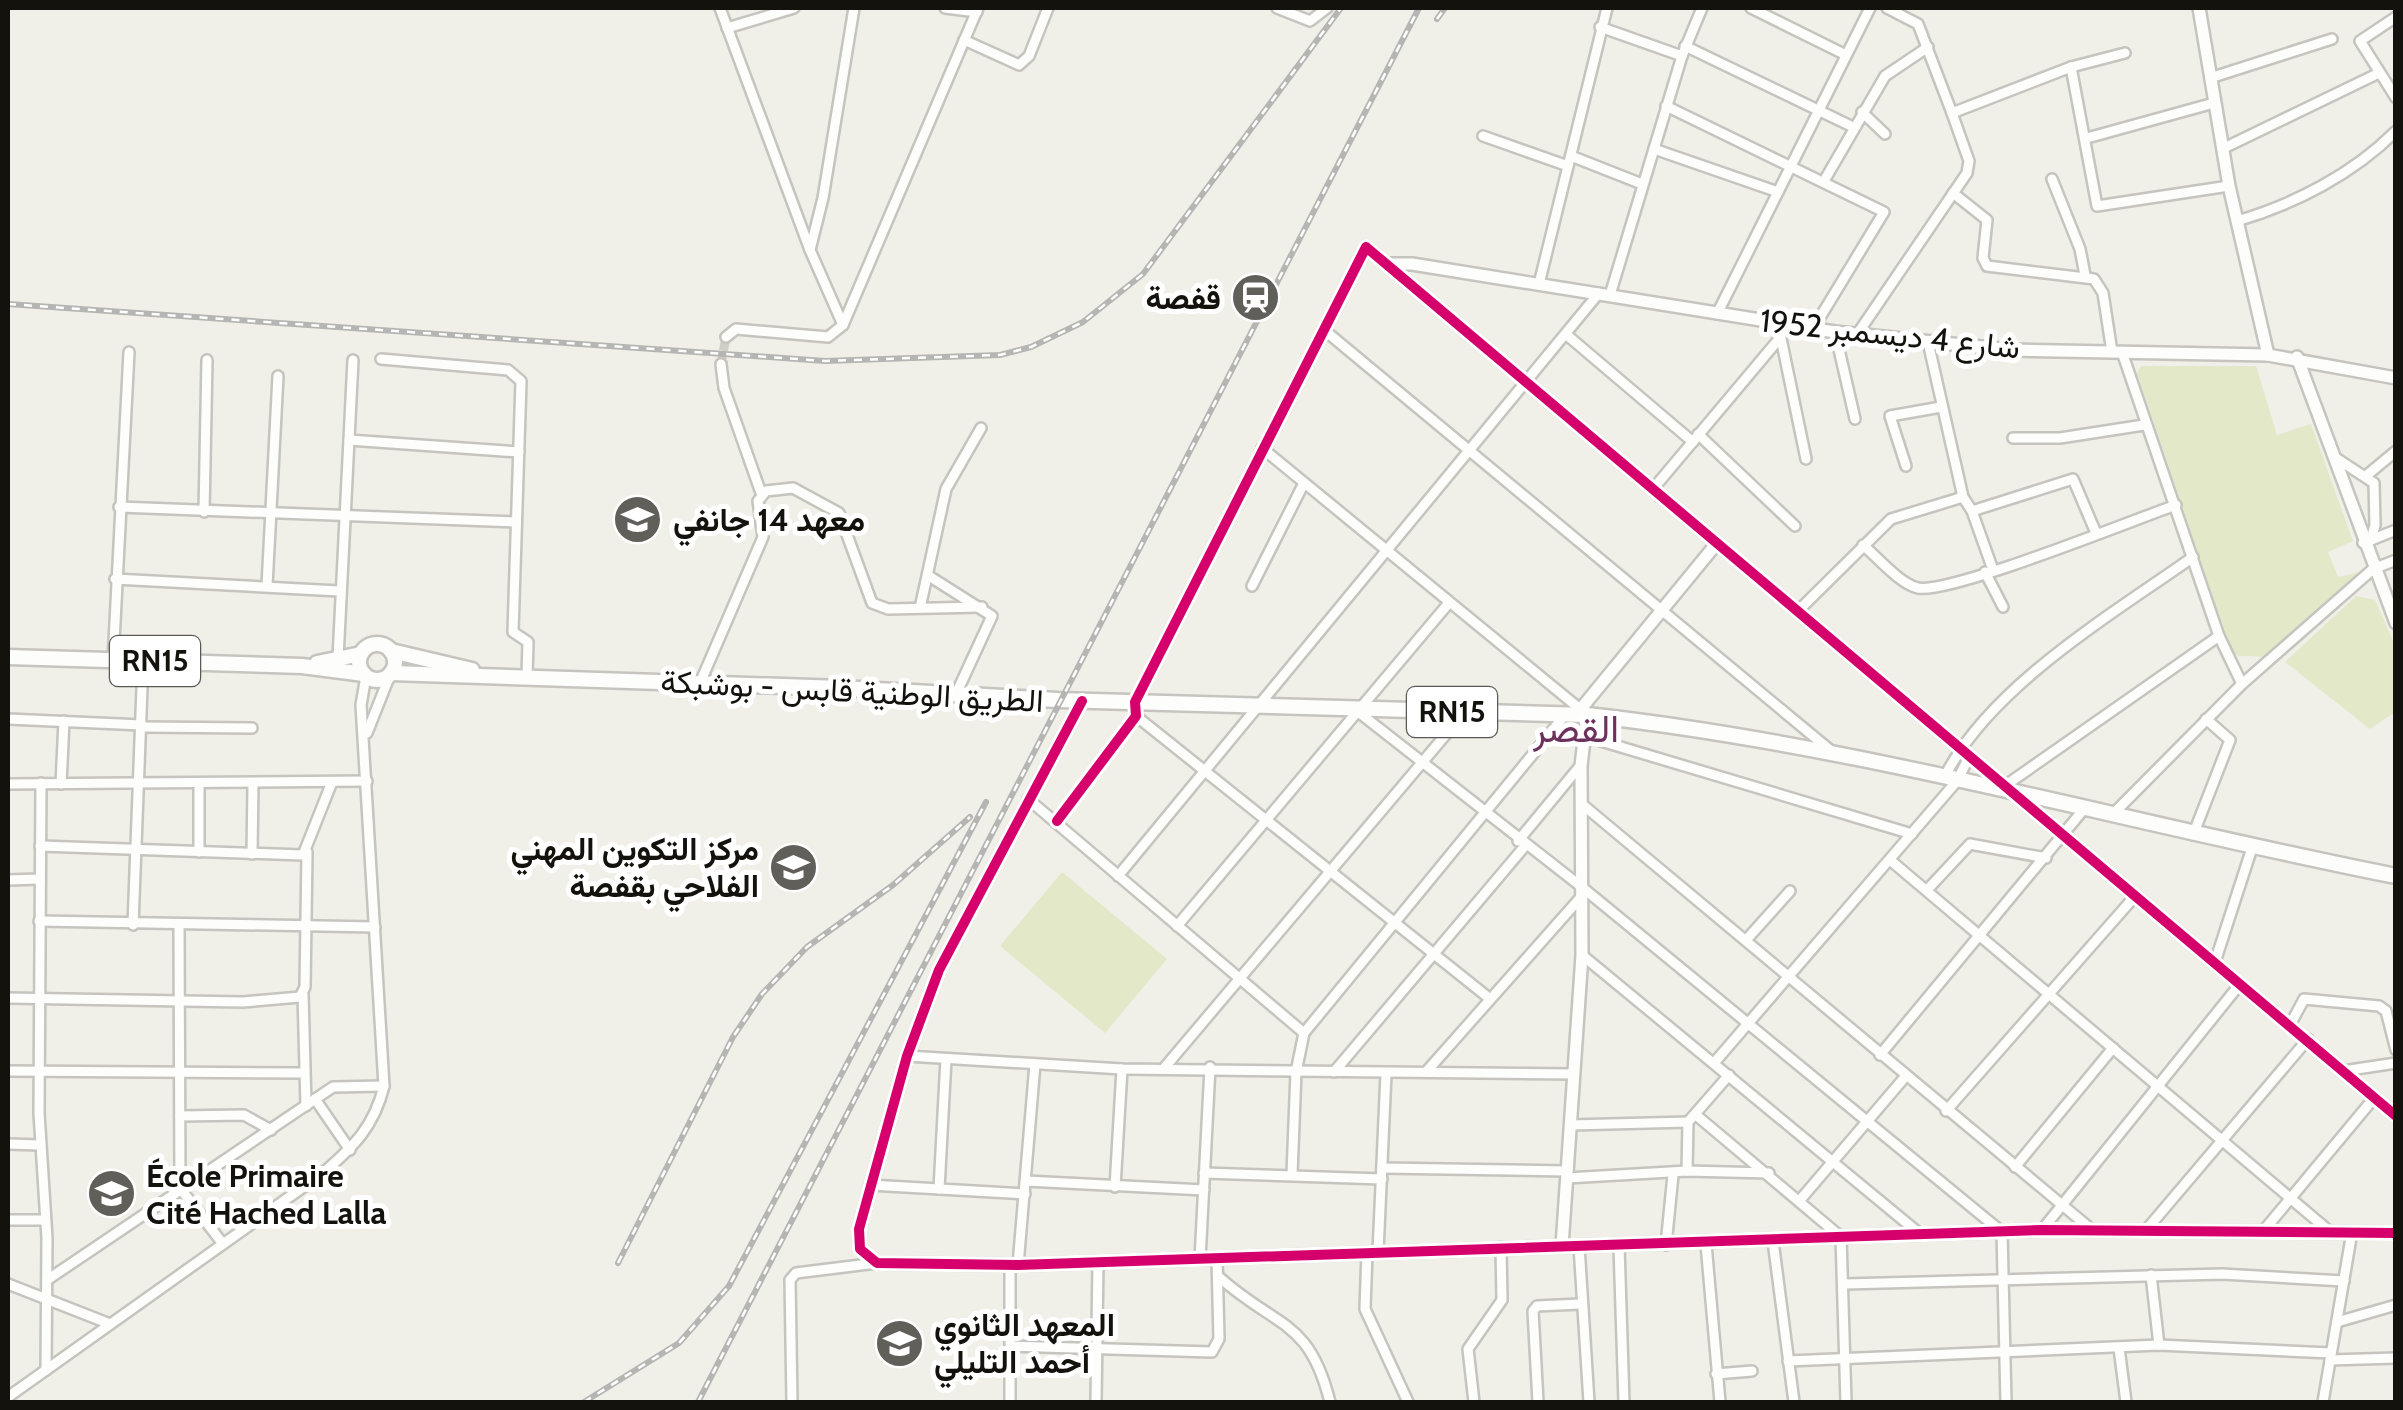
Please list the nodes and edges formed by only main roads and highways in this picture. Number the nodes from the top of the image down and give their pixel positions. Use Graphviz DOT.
graph roads {
  1 [pos="391,651"];
  2 [pos="361,654"];
  3 [pos="8,657"];
  4 [pos="302,666"];
  5 [pos="390,674"];
  6 [pos="364,675"];
  7 [pos="492,675"];
  8 [pos="2396,876"];
  1 -- 2 [label="main road, RN15"];
  1 -- 5 [label="main road"];
  1 -- 7 [label="main road, الطريق الوطنية قابس - بوشبكة / RN15"];
  2 -- 4 [label="main road, RN15"];
  2 -- 6 [label="main road"];
  3 -- 4 [label="main road, RN15"];
  4 -- 6 [label="main road, RN15"];
  5 -- 6 [label="main road, RN15"];
  5 -- 7 [label="main road, الطريق الوطنية قابس - بوشبكة / RN15"];
  7 -- 8 [label="main road, الطريق الوطنية قابس - بوشبكة / RN15"];
}
